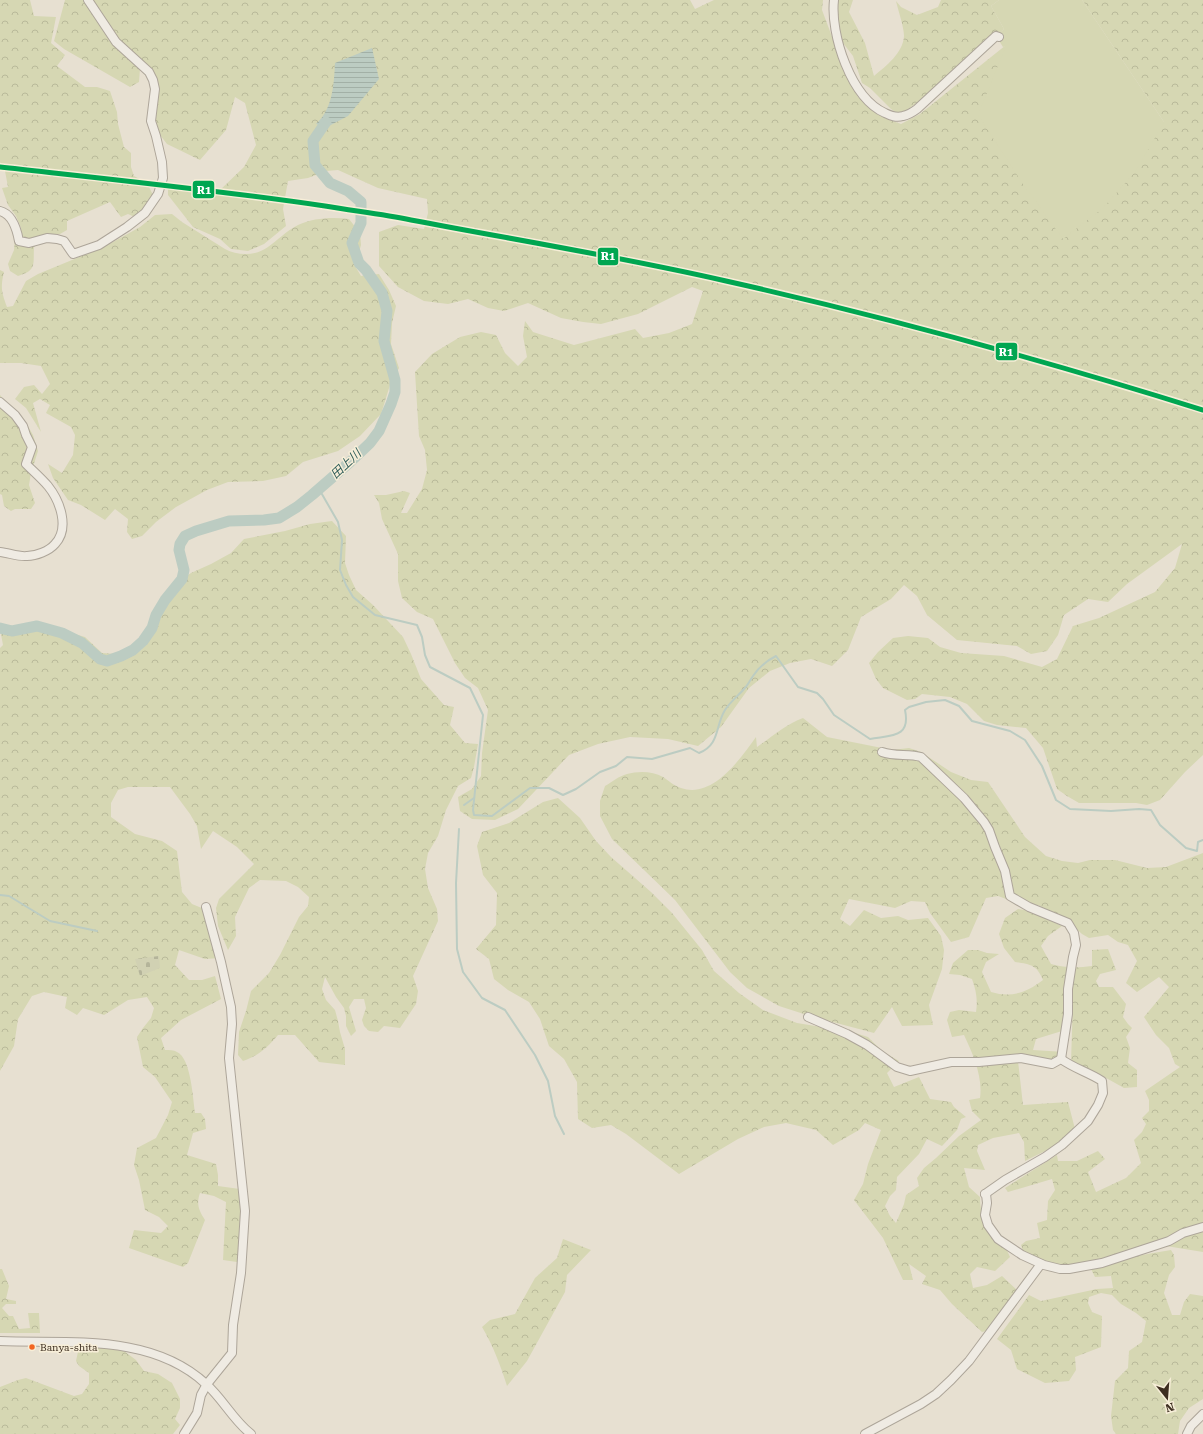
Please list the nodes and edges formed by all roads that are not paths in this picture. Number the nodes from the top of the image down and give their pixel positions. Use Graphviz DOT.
graph roads {
  1 [pos="88,0"];
  2 [pos="834,0"];
  3 [pos="999,37"];
  4 [pos="0,211"];
  5 [pos="0,402"];
  6 [pos="0,552"];
  7 [pos="882,752"];
  8 [pos="206,907"];
  9 [pos="808,1017"];
  10 [pos="1061,1059"];
  11 [pos="1203,1227"];
  12 [pos="1041,1264"];
  13 [pos="0,1341"];
  14 [pos="206,1384"];
  15 [pos="1203,1414"];
  16 [pos="184,1434"];
  17 [pos="250,1434"];
  18 [pos="865,1434"];
  19 [pos="1187,1434"];
  1 -- 4 [label="street"];
  2 -- 3 [label="street"];
  5 -- 6 [label="street"];
  7 -- 10 [label="street"];
  8 -- 14 [label="street"];
  9 -- 10 [label="street"];
  10 -- 12 [label="street"];
  11 -- 12 [label="street"];
  12 -- 18 [label="street"];
  13 -- 14 [label="street"];
  14 -- 16 [label="street"];
  14 -- 17 [label="street"];
  15 -- 19 [label="street"];
}
